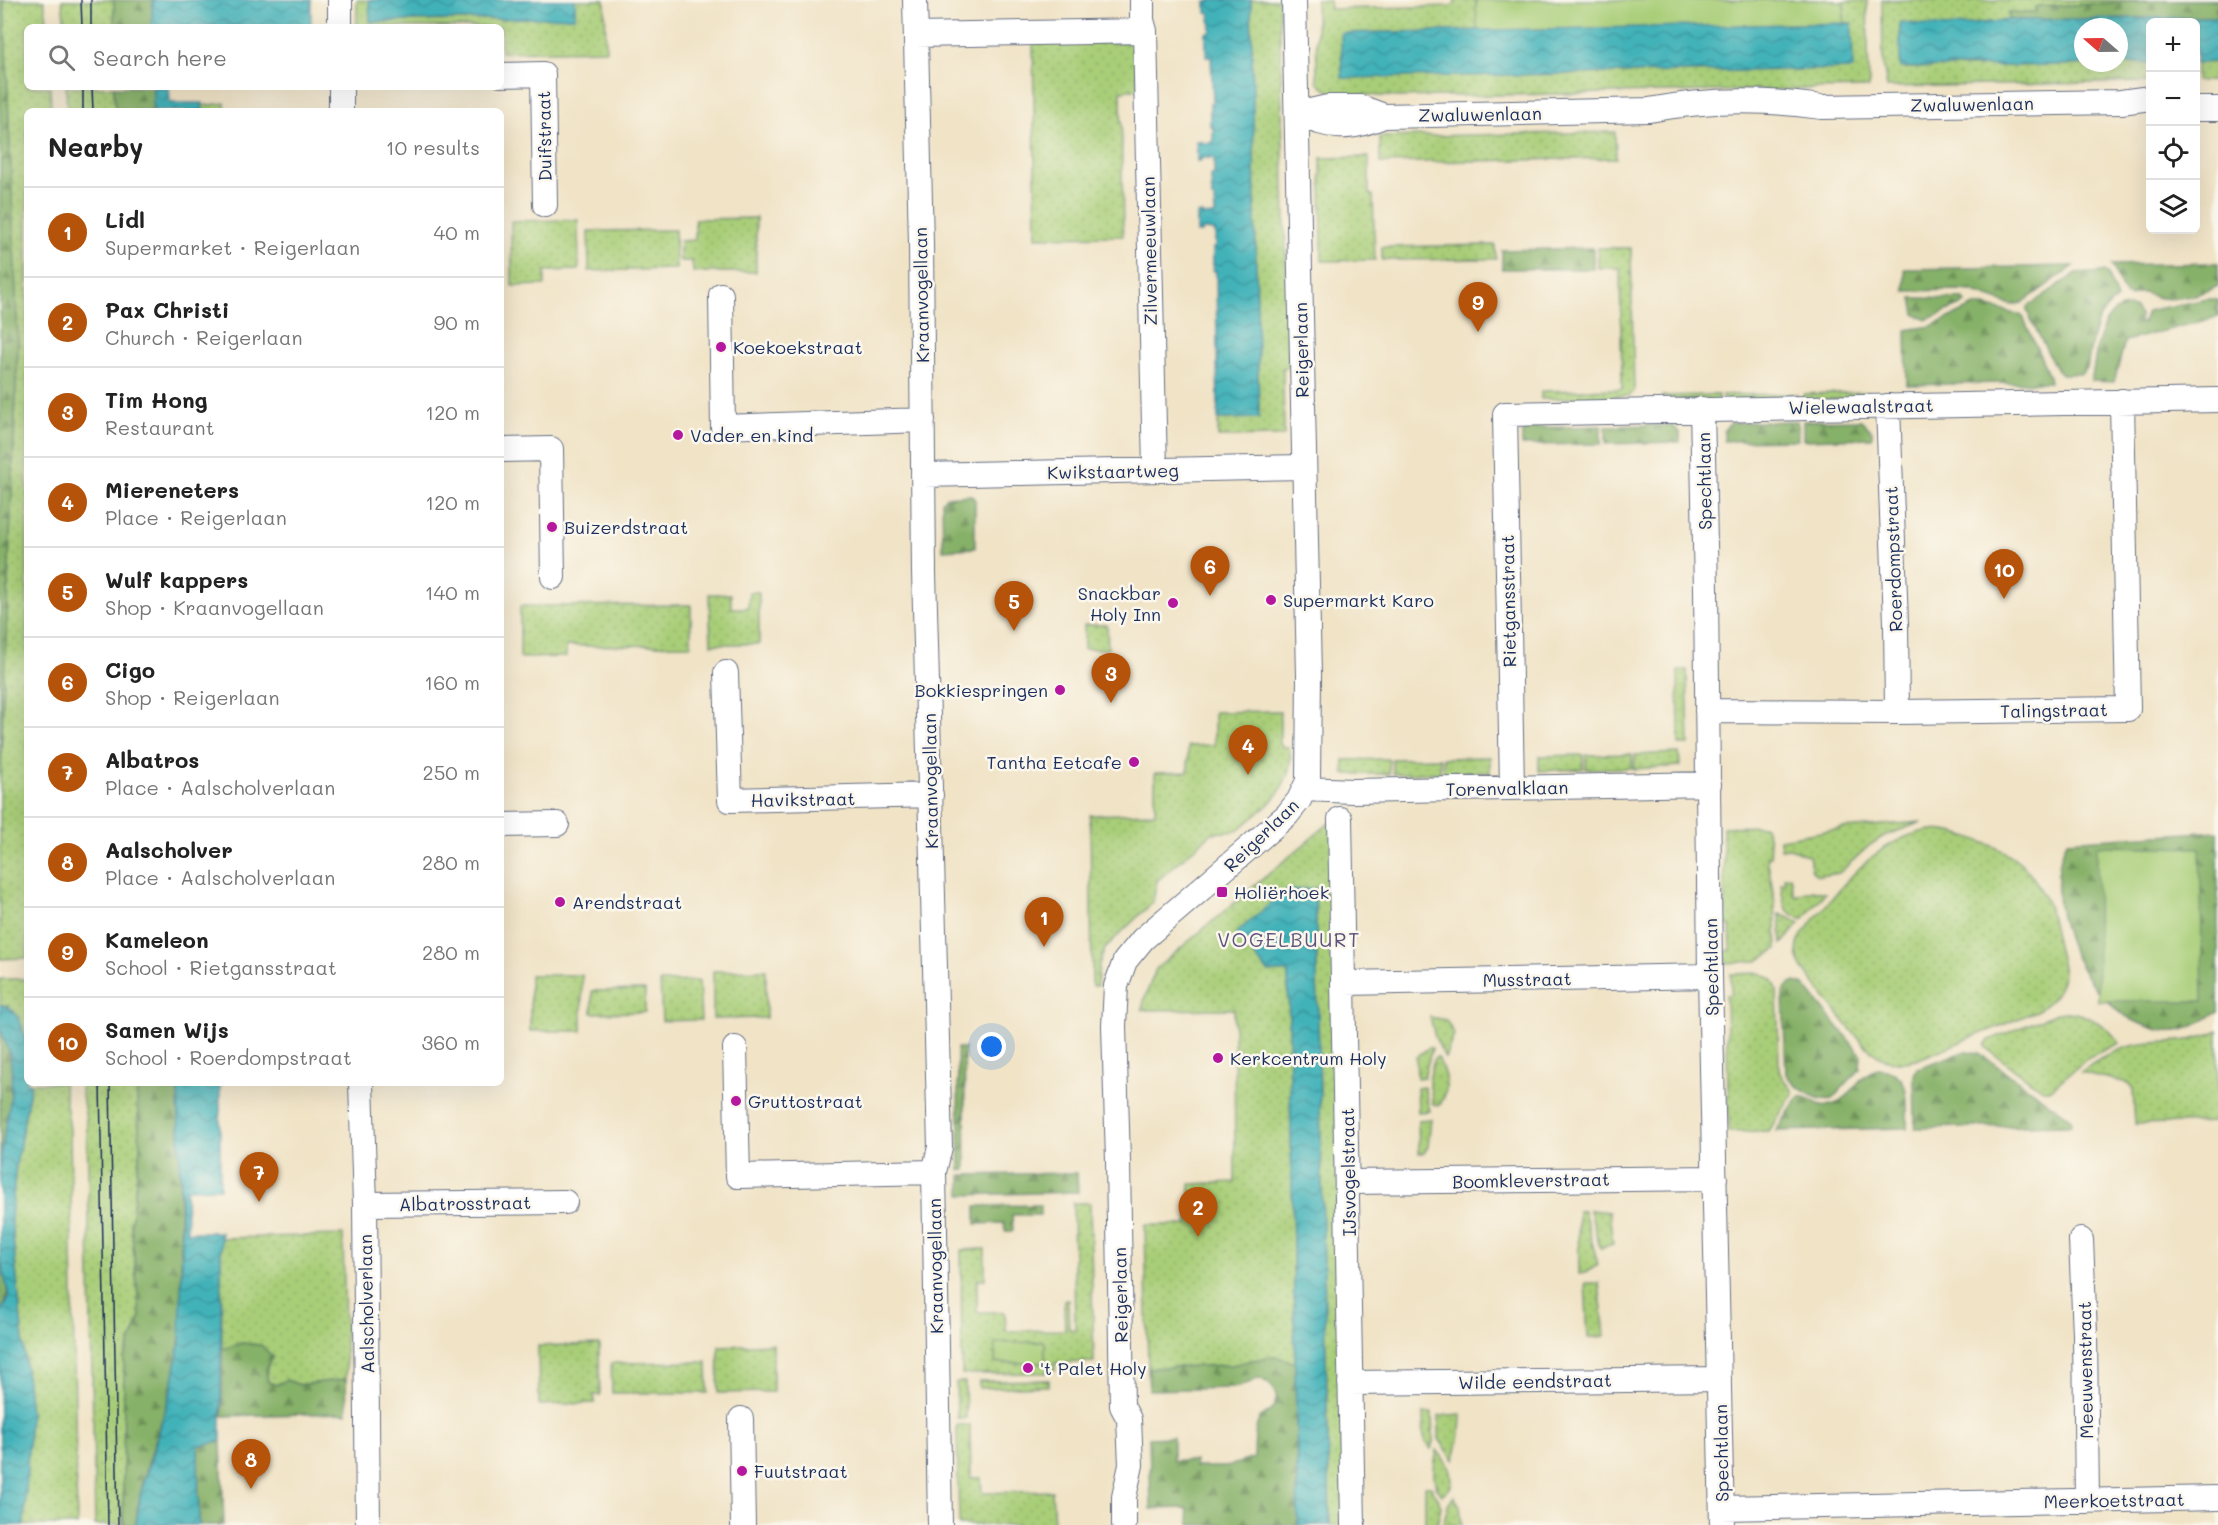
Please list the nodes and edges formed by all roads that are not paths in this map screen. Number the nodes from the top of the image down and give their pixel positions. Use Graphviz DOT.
graph roads {
  1 [pos="340,0"];
  2 [pos="915,0"];
  3 [pos="1142,0"];
  4 [pos="1294,0"];
  5 [pos="340,24"];
  6 [pos="1145,31"];
  7 [pos="916,35"];
  8 [pos="504,75"];
  9 [pos="341,90"];
  10 [pos="2200,94"];
  11 [pos="2218,94"];
  12 [pos="2146,99"];
  13 [pos="2121,102"];
  14 [pos="2146,105"];
  15 [pos="341,108"];
  16 [pos="2200,109"];
  17 [pos="2218,109"];
  18 [pos="1297,114"];
  19 [pos="545,205"];
  20 [pos="721,295"];
  21 [pos="2218,400"];
  22 [pos="2122,401"];
  23 [pos="1888,406"];
  24 [pos="1702,409"];
  25 [pos="1505,414"];
  26 [pos="923,420"];
  27 [pos="504,450"];
  28 [pos="1304,467"];
  29 [pos="1155,470"];
  30 [pos="923,475"];
  31 [pos="553,577"];
  32 [pos="726,673"];
  33 [pos="1707,711"];
  34 [pos="1897,712"];
  35 [pos="1709,784"];
  36 [pos="1512,788"];
  37 [pos="1306,789"];
  38 [pos="931,795"];
  39 [pos="1340,819"];
  40 [pos="557,824"];
  41 [pos="504,825"];
  42 [pos="1710,976"];
  43 [pos="1344,983"];
  44 [pos="735,1048"];
  45 [pos="361,1086"];
  46 [pos="934,1172"];
  47 [pos="1715,1178"];
  48 [pos="1348,1182"];
  49 [pos="566,1202"];
  50 [pos="364,1204"];
  51 [pos="2081,1240"];
  52 [pos="1719,1379"];
  53 [pos="1350,1383"];
  54 [pos="741,1419"];
  55 [pos="2218,1498"];
  56 [pos="2087,1501"];
  57 [pos="1722,1517"];
  58 [pos="368,1525"];
  59 [pos="743,1525"];
  60 [pos="940,1525"];
  61 [pos="1124,1525"];
  62 [pos="1353,1525"];
  1 -- 5 [label="street"];
  2 -- 7 [label="street, Kraanvogellaan"];
  3 -- 6 [label="street, Zilvermeeuwlaan"];
  4 -- 18 [label="street, Reigerlaan"];
  6 -- 7 [label="street"];
  6 -- 29 [label="street, Zilvermeeuwlaan"];
  7 -- 26 [label="street, Kraanvogellaan"];
  8 -- 19 [label="street, Duifstraat"];
  9 -- 15 [label="street"];
  10 -- 11 [label="street"];
  12 -- 13 [label="street, Zwaluwenlaan"];
  13 -- 14 [label="street, Zwaluwenlaan"];
  13 -- 18 [label="street, Zwaluwenlaan"];
  16 -- 17 [label="street"];
  18 -- 28 [label="street, Reigerlaan"];
  20 -- 26 [label="street"];
  21 -- 22 [label="street, Wielewaalstraat"];
  22 -- 23 [label="street, Wielewaalstraat"];
  22 -- 34 [label="street, Talingstraat"];
  23 -- 24 [label="street, Wielewaalstraat"];
  23 -- 34 [label="street, Roerdompstraat"];
  24 -- 25 [label="street, Wielewaalstraat"];
  24 -- 33 [label="street, Spechtlaan"];
  25 -- 36 [label="street, Rietgansstraat"];
  26 -- 30 [label="street, Kraanvogellaan"];
  27 -- 31 [label="street"];
  28 -- 29 [label="street, Kwikstaartweg"];
  28 -- 37 [label="street, Reigerlaan"];
  29 -- 30 [label="street, Kwikstaartweg"];
  30 -- 38 [label="street, Kraanvogellaan"];
  32 -- 38 [label="street, Havikstraat"];
  33 -- 34 [label="street, Talingstraat"];
  33 -- 35 [label="street, Spechtlaan"];
  35 -- 36 [label="street, Torenvalklaan"];
  35 -- 42 [label="street, Spechtlaan"];
  36 -- 37 [label="street, Torenvalklaan"];
  37 -- 61 [label="street, Reigerlaan"];
  38 -- 46 [label="street, Kraanvogellaan"];
  39 -- 43 [label="street, IJsvogelstraat"];
  40 -- 41 [label="street"];
  42 -- 43 [label="street, Musstraat"];
  42 -- 47 [label="street, Spechtlaan"];
  43 -- 48 [label="street, IJsvogelstraat"];
  44 -- 46 [label="street"];
  45 -- 50 [label="street, Aalscholverlaan"];
  46 -- 60 [label="street, Kraanvogellaan"];
  47 -- 48 [label="street, Boomkleverstraat"];
  47 -- 52 [label="street, Spechtlaan"];
  48 -- 53 [label="street, IJsvogelstraat"];
  49 -- 50 [label="street, Albatrosstraat"];
  50 -- 58 [label="street, Aalscholverlaan"];
  51 -- 56 [label="street, Meeuwenstraat"];
  52 -- 53 [label="street, Wilde eendstraat"];
  52 -- 57 [label="street, Spechtlaan"];
  53 -- 62 [label="street, IJsvogelstraat"];
  54 -- 59 [label="street"];
  55 -- 56 [label="street, Meerkoetstraat"];
  56 -- 57 [label="street, Meerkoetstraat"];
}
